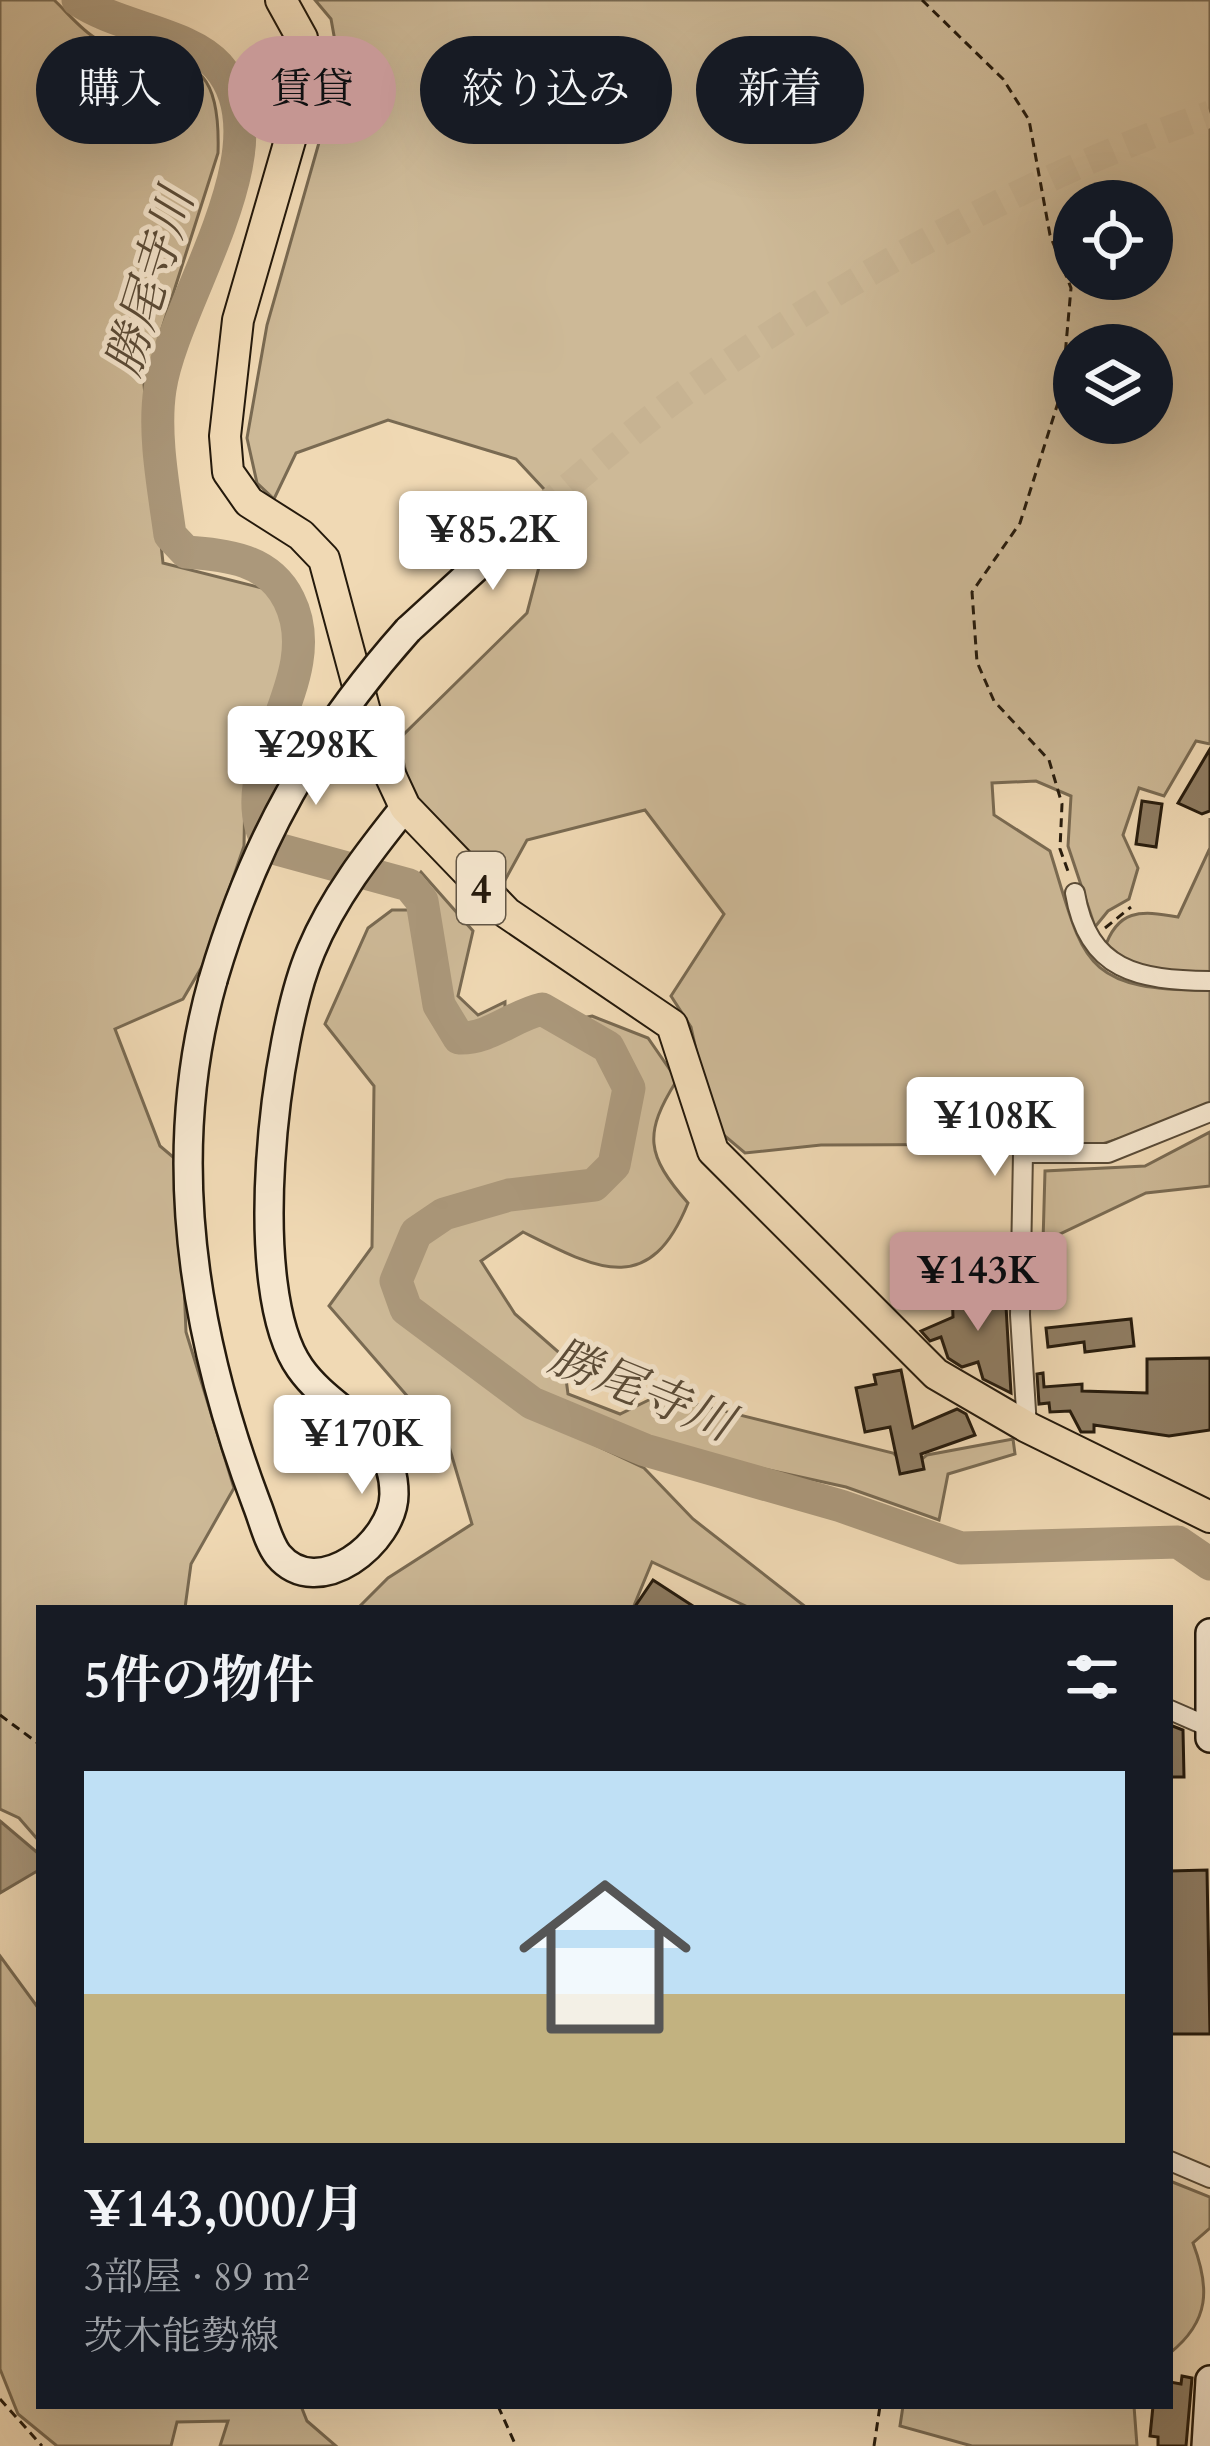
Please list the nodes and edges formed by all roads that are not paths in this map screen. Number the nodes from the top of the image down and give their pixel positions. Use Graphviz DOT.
graph roads {
  1 [pos="281,0"];
  2 [pos="537,512"];
  3 [pos="397,818"];
  4 [pos="1075,893"];
  5 [pos="1210,980"];
  6 [pos="1210,1112"];
  7 [pos="1027,1427"];
  8 [pos="1210,1517"];
  9 [pos="1210,1634"];
  10 [pos="1173,1711"];
  11 [pos="1209,1727"];
  12 [pos="1210,1738"];
  13 [pos="1173,2162"];
  14 [pos="1210,2178"];
  15 [pos="1210,2380"];
  16 [pos="1206,2446"];
  1 -- 3 [label="main road, 4"];
  2 -- 3 [label="street, bridge"];
  3 -- 7 [label="main road, 4"];
  4 -- 5 [label="street"];
  6 -- 7 [label="street"];
  7 -- 8 [label="main road, 4"];
  9 -- 11 [label="street"];
  10 -- 11 [label="street"];
  11 -- 12 [label="street"];
  13 -- 14 [label="street"];
  15 -- 16 [label="street"];
}
